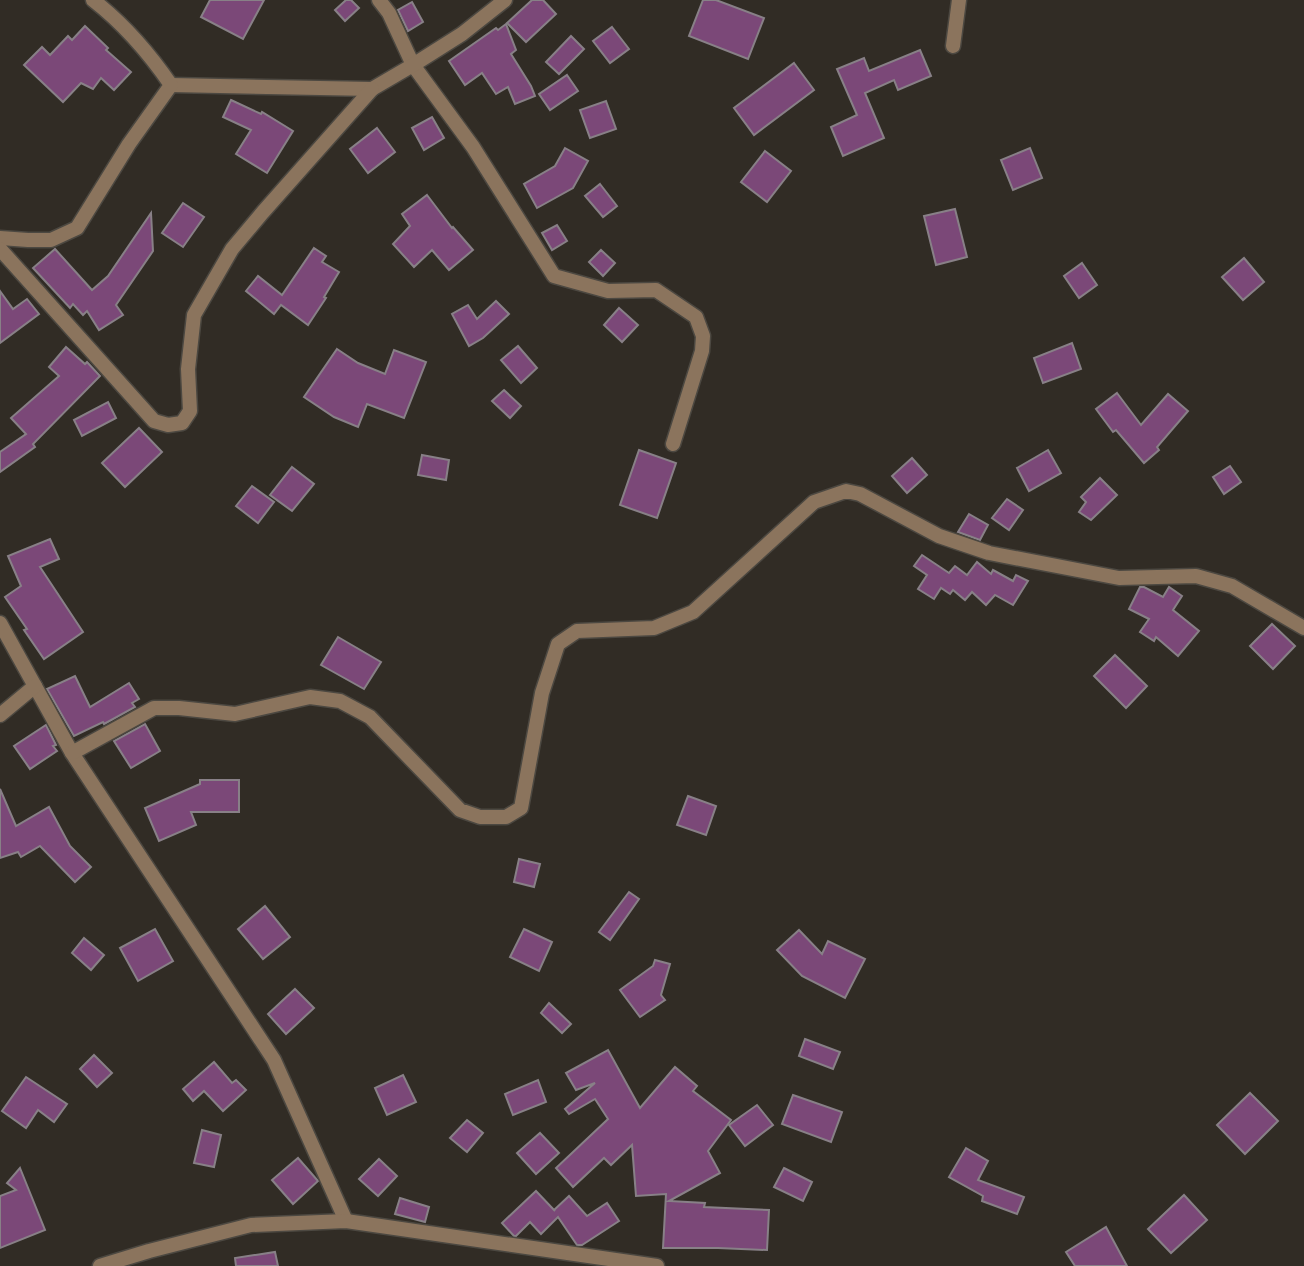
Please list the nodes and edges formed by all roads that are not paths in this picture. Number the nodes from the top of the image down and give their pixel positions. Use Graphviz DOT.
graph roads {
  1 [pos="93,0"];
  2 [pos="379,0"];
  3 [pos="505,0"];
  4 [pos="959,0"];
  5 [pos="953,46"];
  6 [pos="413,65"];
  7 [pos="171,85"];
  8 [pos="372,89"];
  9 [pos="0,238"];
  10 [pos="0,249"];
  11 [pos="673,444"];
  12 [pos="0,623"];
  13 [pos="1304,628"];
  14 [pos="35,686"];
  15 [pos="0,715"];
  16 [pos="72,753"];
  17 [pos="346,1221"];
  18 [pos="100,1266"];
  19 [pos="657,1266"];
  1 -- 7 [label="street"];
  2 -- 6 [label="street"];
  3 -- 6 [label="street"];
  4 -- 5 [label="street"];
  6 -- 8 [label="street"];
  6 -- 11 [label="street"];
  7 -- 8 [label="street"];
  7 -- 9 [label="street"];
  8 -- 10 [label="street"];
  12 -- 14 [label="street"];
  13 -- 16 [label="street"];
  14 -- 15 [label="street"];
  14 -- 16 [label="street"];
  16 -- 17 [label="street"];
  17 -- 18 [label="street"];
  17 -- 19 [label="street"];
}
